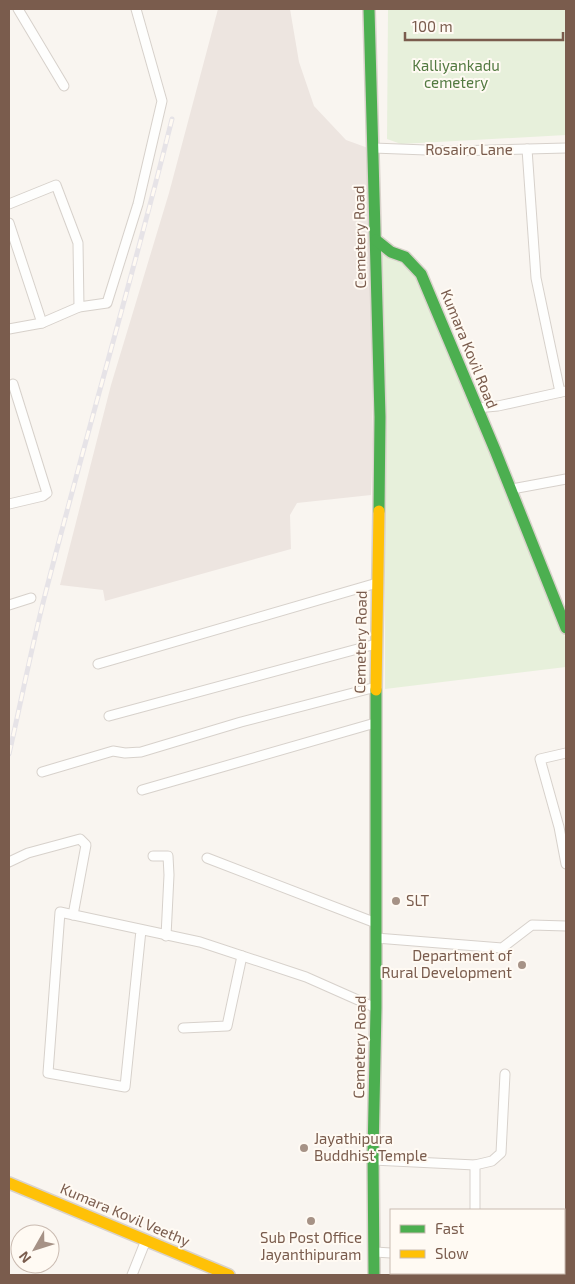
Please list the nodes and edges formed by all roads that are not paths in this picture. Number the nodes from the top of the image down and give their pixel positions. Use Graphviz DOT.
graph roads {
  1 [pos="18,9"];
  2 [pos="136,9"];
  3 [pos="369,9"];
  4 [pos="64,86"];
  5 [pos="373,148"];
  6 [pos="566,148"];
  7 [pos="527,150"];
  8 [pos="9,204"];
  9 [pos="9,223"];
  10 [pos="376,240"];
  11 [pos="79,307"];
  12 [pos="42,323"];
  13 [pos="9,329"];
  14 [pos="13,384"];
  15 [pos="563,392"];
  16 [pos="476,408"];
  17 [pos="566,479"];
  18 [pos="512,489"];
  19 [pos="9,504"];
  20 [pos="377,583"];
  21 [pos="31,598"];
  22 [pos="9,605"];
  23 [pos="566,628"];
  24 [pos="376,644"];
  25 [pos="98,664"];
  26 [pos="376,687"];
  27 [pos="109,716"];
  28 [pos="376,723"];
  29 [pos="566,752"];
  30 [pos="42,772"];
  31 [pos="142,790"];
  32 [pos="563,826"];
  33 [pos="153,856"];
  34 [pos="207,858"];
  35 [pos="9,862"];
  36 [pos="566,864"];
  37 [pos="73,915"];
  38 [pos="376,923"];
  39 [pos="566,926"];
  40 [pos="141,930"];
  41 [pos="166,936"];
  42 [pos="376,938"];
  43 [pos="242,956"];
  44 [pos="376,1008"];
  45 [pos="184,1028"];
  46 [pos="505,1074"];
  47 [pos="373,1160"];
  48 [pos="475,1165"];
  49 [pos="9,1184"];
  50 [pos="476,1209"];
  51 [pos="146,1240"];
  52 [pos="375,1252"];
  53 [pos="390,1253"];
  54 [pos="132,1275"];
  55 [pos="229,1275"];
  56 [pos="374,1275"];
  1 -- 4 [label="street"];
  2 -- 11 [label="street"];
  3 -- 5 [label="main road, Cemetery Road"];
  5 -- 7 [label="street, Rosairo Lane"];
  5 -- 10 [label="main road, Cemetery Road"];
  6 -- 7 [label="street, Rosairo Lane"];
  7 -- 15 [label="street"];
  8 -- 11 [label="street"];
  9 -- 12 [label="street"];
  10 -- 16 [label="main road, Kumara Kovil Road"];
  10 -- 20 [label="main road, Cemetery Road"];
  11 -- 12 [label="street"];
  12 -- 13 [label="street"];
  14 -- 19 [label="street"];
  15 -- 16 [label="street"];
  16 -- 18 [label="main road, Kumara Kovil Road"];
  17 -- 18 [label="street"];
  18 -- 23 [label="main road, Kumara Kovil Road"];
  20 -- 24 [label="main road, Cemetery Road"];
  20 -- 25 [label="street"];
  21 -- 22 [label="street"];
  24 -- 26 [label="main road, Cemetery Road"];
  24 -- 27 [label="street"];
  26 -- 28 [label="main road, Cemetery Road"];
  26 -- 30 [label="street"];
  28 -- 31 [label="street"];
  28 -- 38 [label="main road, Cemetery Road"];
  29 -- 32 [label="street"];
  32 -- 36 [label="street"];
  33 -- 41 [label="street"];
  34 -- 38 [label="street"];
  35 -- 37 [label="street"];
  37 -- 40 [label="street"];
  37 -- 40 [label="street"];
  38 -- 42 [label="main road, Cemetery Road"];
  39 -- 42 [label="street"];
  40 -- 41 [label="street"];
  41 -- 43 [label="street"];
  42 -- 44 [label="main road, Cemetery Road"];
  43 -- 44 [label="street"];
  43 -- 45 [label="street"];
  44 -- 47 [label="main road, Cemetery Road"];
  46 -- 48 [label="street"];
  47 -- 48 [label="street"];
  47 -- 52 [label="main road, Cemetery Road"];
  48 -- 50 [label="street"];
  49 -- 51 [label="main road, Kumara Kovil Veethy"];
  51 -- 54 [label="street"];
  51 -- 55 [label="main road, Kumara Kovil Veethy"];
  52 -- 53 [label="street"];
  52 -- 56 [label="main road, Cemetery Road"];
}
